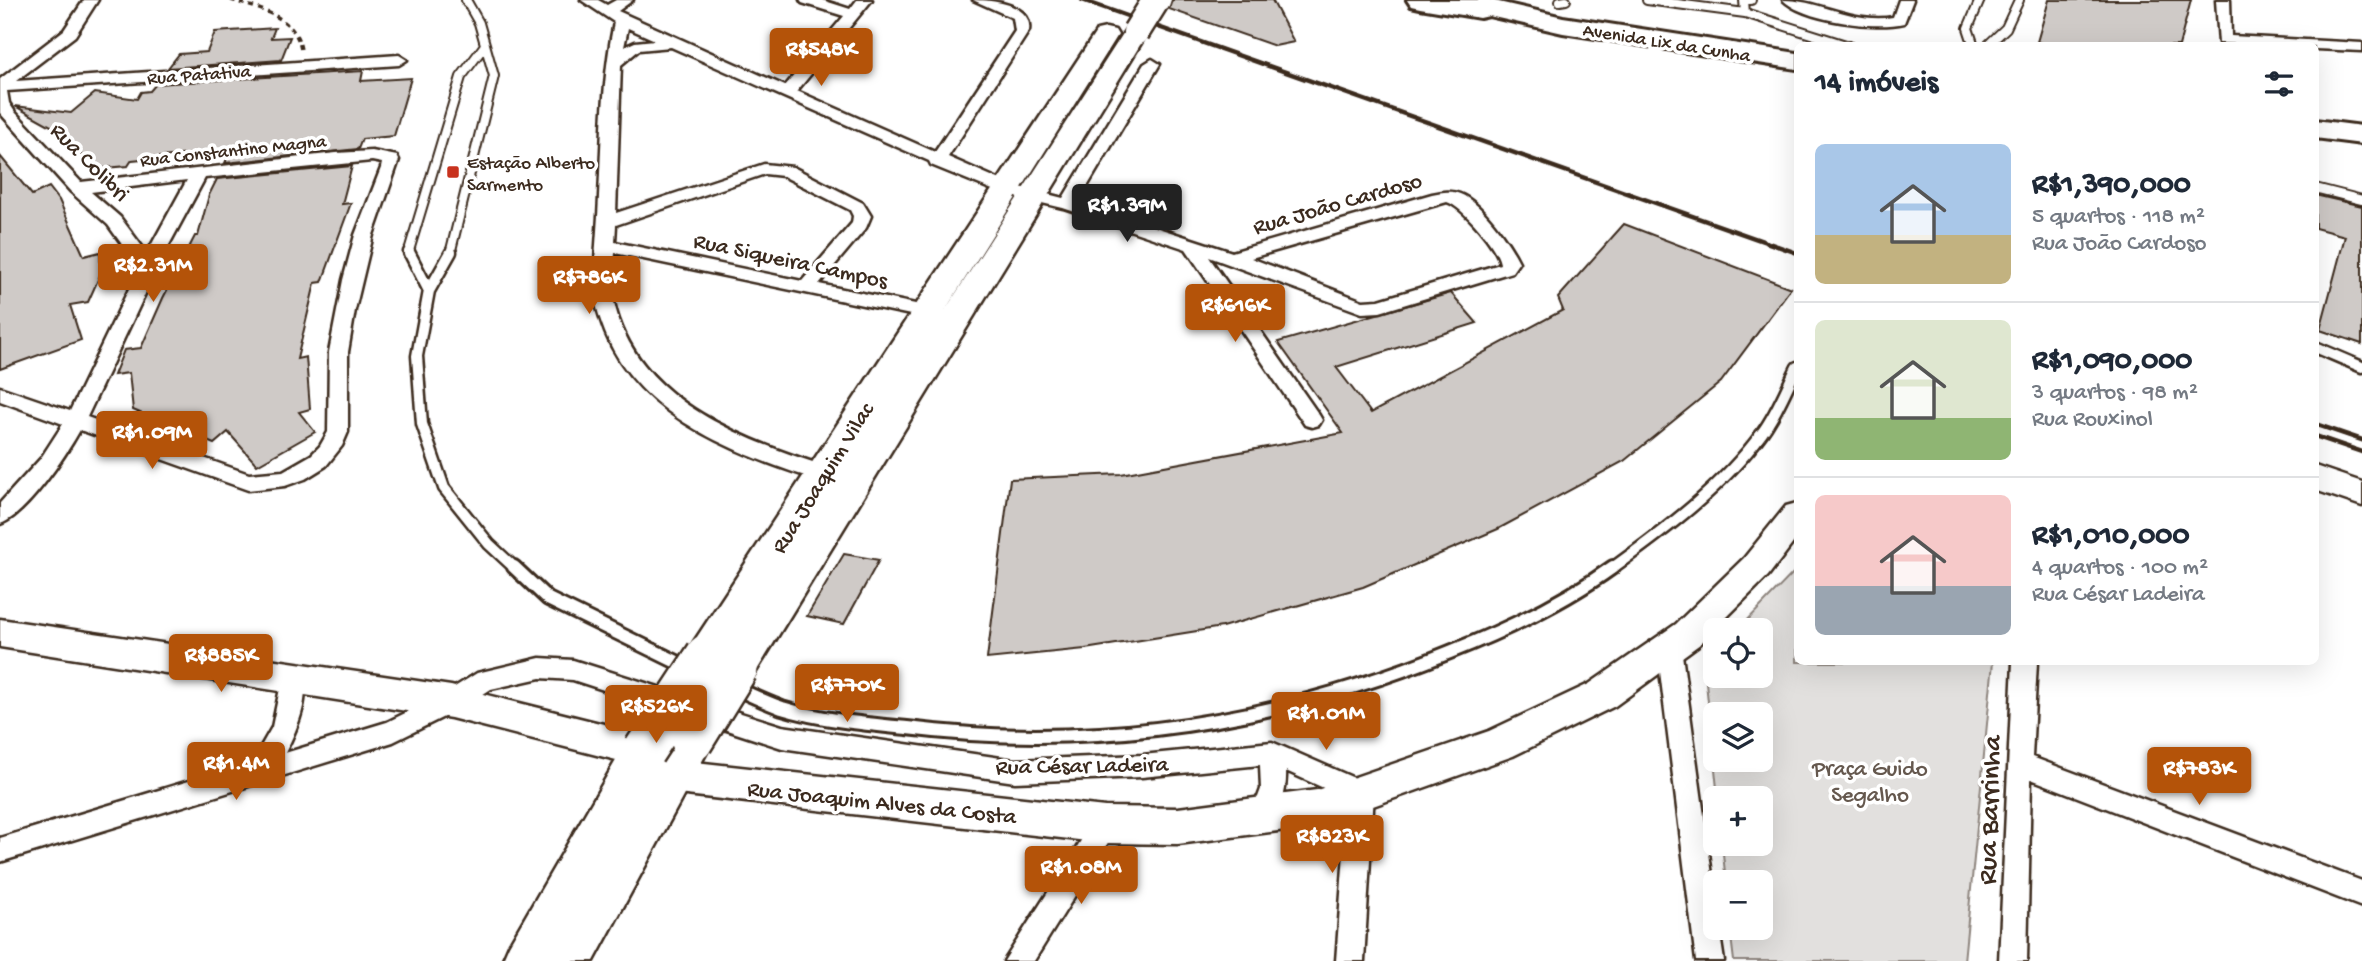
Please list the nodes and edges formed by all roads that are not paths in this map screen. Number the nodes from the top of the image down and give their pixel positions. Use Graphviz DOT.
graph roads {
  1 [pos="91,0"];
  2 [pos="466,0"];
  3 [pos="588,0"];
  4 [pos="626,0"];
  5 [pos="807,0"];
  6 [pos="865,0"];
  7 [pos="980,0"];
  8 [pos="1156,0"];
  9 [pos="1420,0"];
  10 [pos="1456,0"];
  11 [pos="1561,0"];
  12 [pos="1647,0"];
  13 [pos="1751,0"];
  14 [pos="1790,0"];
  15 [pos="1906,0"];
  16 [pos="1980,0"];
  17 [pos="2019,0"];
  18 [pos="2223,0"];
  19 [pos="1745,13"];
  20 [pos="853,14"];
  21 [pos="615,15"];
  22 [pos="1520,16"];
  23 [pos="1836,42"];
  24 [pos="1973,42"];
  25 [pos="1991,42"];
  26 [pos="2224,42"];
  27 [pos="1794,43"];
  28 [pos="682,44"];
  29 [pos="485,45"];
  30 [pos="2319,46"];
  31 [pos="2362,47"];
  32 [pos="399,60"];
  33 [pos="1794,61"];
  34 [pos="613,63"];
  35 [pos="1152,64"];
  36 [pos="0,88"];
  37 [pos="787,93"];
  38 [pos="2319,115"];
  39 [pos="2362,120"];
  40 [pos="2319,130"];
  41 [pos="2362,135"];
  42 [pos="937,161"];
  43 [pos="200,172"];
  44 [pos="77,188"];
  45 [pos="2319,189"];
  46 [pos="1020,192"];
  47 [pos="2362,200"];
  48 [pos="1068,204"];
  49 [pos="609,221"];
  50 [pos="1192,245"];
  51 [pos="606,246"];
  52 [pos="1232,258"];
  53 [pos="148,267"];
  54 [pos="807,287"];
  55 [pos="429,291"];
  56 [pos="925,313"];
  57 [pos="2319,349"];
  58 [pos="2362,367"];
  59 [pos="1794,373"];
  60 [pos="0,394"];
  61 [pos="1312,420"];
  62 [pos="76,421"];
  63 [pos="823,473"];
  64 [pos="2319,479"];
  65 [pos="853,483"];
  66 [pos="2362,494"];
  67 [pos="0,516"];
  68 [pos="1794,519"];
  69 [pos="0,633"];
  70 [pos="1670,647"];
  71 [pos="2025,665"];
  72 [pos="716,669"];
  73 [pos="292,676"];
  74 [pos="451,702"];
  75 [pos="1272,753"];
  76 [pos="2019,763"];
  77 [pos="648,767"];
  78 [pos="260,772"];
  79 [pos="1361,793"];
  80 [pos="1264,816"];
  81 [pos="1105,825"];
  82 [pos="0,850"];
  83 [pos="2362,894"];
  84 [pos="525,961"];
  85 [pos="569,961"];
  86 [pos="1018,961"];
  87 [pos="1350,961"];
  88 [pos="1710,961"];
  89 [pos="2013,961"];
  1 -- 36 [label="street"];
  2 -- 29 [label="lane"];
  3 -- 21 [label="street, Rua João Cardoso"];
  4 -- 21 [label="street"];
  5 -- 20 [label="street"];
  6 -- 20 [label="street"];
  7 -- 42 [label="street"];
  8 -- 46 [label="main road, Rua Joaquim Vilac, bridge"];
  9 -- 22 [label="highway"];
  10 -- 22 [label="highway, Avenida Lix da Cunha"];
  11 -- 27 [label="highway, Avenida Lix da Cunha"];
  12 -- 19 [label="lane"];
  13 -- 19 [label="lane"];
  14 -- 15 [label="street"];
  16 -- 24 [label="lane"];
  17 -- 25 [label="lane"];
  18 -- 26 [label="street"];
  19 -- 23 [label="lane"];
  20 -- 37 [label="street"];
  21 -- 28 [label="street, Rua João Cardoso"];
  21 -- 34 [label="street"];
  22 -- 33 [label="highway, Avenida Lix da Cunha"];
  28 -- 34 [label="street"];
  28 -- 37 [label="street, Rua João Cardoso"];
  29 -- 55 [label="lane"];
  29 -- 55 [label="lane"];
  30 -- 31 [label="street"];
  32 -- 36 [label="street, Rua Patativa"];
  34 -- 49 [label="street"];
  35 -- 48 [label="street"];
  36 -- 44 [label="street, Rua Colibri"];
  37 -- 42 [label="street, Rua João Cardoso"];
  38 -- 39 [label="highway"];
  40 -- 41 [label="highway"];
  42 -- 46 [label="street, Rua João Cardoso"];
  43 -- 44 [label="street, Rua Constantino Magna"];
  43 -- 53 [label="street"];
  43 -- 62 [label="street, Rua Constantino Magna"];
  44 -- 53 [label="street, Rua Colibri"];
  45 -- 47 [label="lane"];
  46 -- 48 [label="street, Rua João Cardoso"];
  46 -- 56 [label="main road, Rua Joaquim Vilac"];
  46 -- 65 [label="main road, Rua Joaquim Vilac"];
  48 -- 50 [label="street, Rua João Cardoso"];
  49 -- 51 [label="street"];
  49 -- 54 [label="street"];
  50 -- 52 [label="street, Rua João Cardoso"];
  50 -- 61 [label="street"];
  51 -- 54 [label="street, Rua Siqueira Campos"];
  51 -- 63 [label="street"];
  52 -- 52 [label="street, Rua João Cardoso"];
  53 -- 62 [label="street"];
  54 -- 56 [label="street, Rua Siqueira Campos"];
  55 -- 72 [label="lane"];
  56 -- 63 [label="main road, Rua Joaquim Vilac"];
  57 -- 58 [label="lane"];
  59 -- 72 [label="lane"];
  60 -- 62 [label="street"];
  62 -- 67 [label="street"];
  63 -- 65 [label="street"];
  63 -- 72 [label="main road, Rua Joaquim Vilac"];
  64 -- 66 [label="main road"];
  65 -- 72 [label="main road, Rua Joaquim Vilac"];
  68 -- 70 [label="main road, Rua Joaquim Alves da Costa"];
  69 -- 73 [label="main road, Rua Joaquim Alves da Costa"];
  70 -- 79 [label="main road, Rua Joaquim Alves da Costa"];
  70 -- 88 [label="street"];
  71 -- 76 [label="street, Rua Barrinha"];
  72 -- 77 [label="main road, Rua Joaquim Vilac, bridge"];
  72 -- 77 [label="main road, Rua Joaquim Vilac, bridge"];
  73 -- 74 [label="main road, Rua Joaquim Alves da Costa"];
  73 -- 78 [label="street"];
  74 -- 75 [label="street, Rua César Ladeira"];
  74 -- 77 [label="main road, Rua Joaquim Alves da Costa"];
  74 -- 78 [label="street, Rua César Ladeira"];
  75 -- 79 [label="street, Rua César Ladeira"];
  75 -- 80 [label="street"];
  76 -- 83 [label="street"];
  76 -- 89 [label="street, Rua Barrinha"];
  77 -- 81 [label="main road, Rua Joaquim Alves da Costa"];
  77 -- 84 [label="main road, Rua Joaquim Vilac"];
  77 -- 85 [label="main road, Rua Joaquim Vilac"];
  78 -- 82 [label="street, Rua César Ladeira"];
  79 -- 80 [label="main road, Rua Joaquim Alves da Costa"];
  79 -- 87 [label="street"];
  80 -- 81 [label="main road, Rua Joaquim Alves da Costa"];
  81 -- 86 [label="street"];
}
